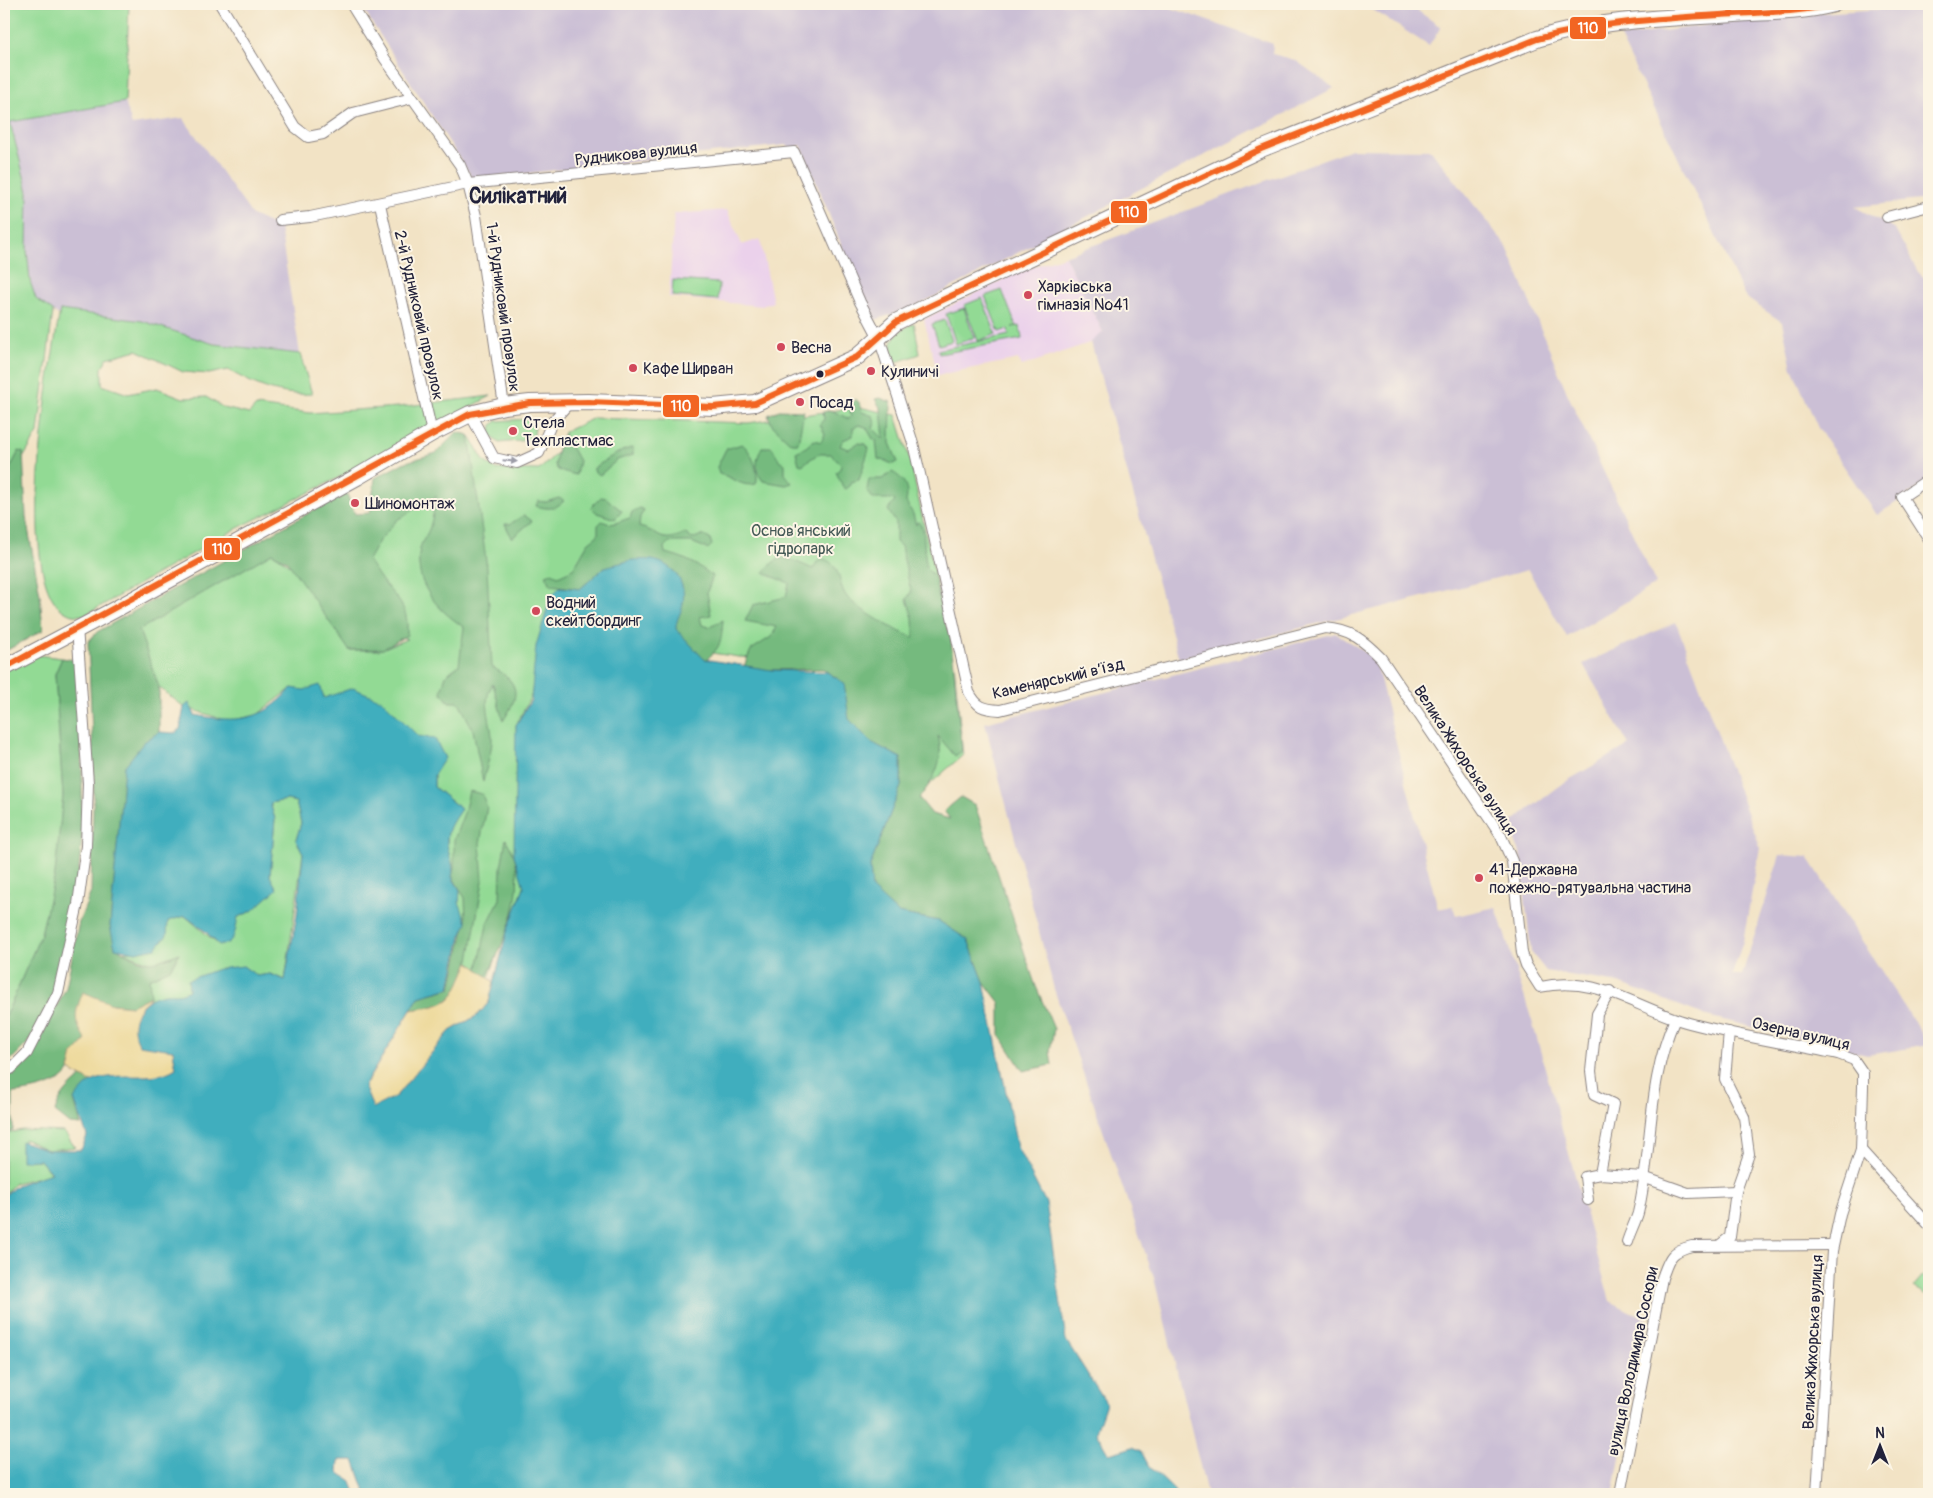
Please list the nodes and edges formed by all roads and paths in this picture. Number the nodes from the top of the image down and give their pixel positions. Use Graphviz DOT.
graph roads {
  1 [pos="220,4"];
  2 [pos="351,4"];
  3 [pos="1834,4"];
  4 [pos="412,98"];
  5 [pos="468,184"];
  6 [pos="380,204"];
  7 [pos="1929,206"];
  8 [pos="1887,217"];
  9 [pos="280,220"];
  10 [pos="879,338"];
  11 [pos="571,401"];
  12 [pos="504,406"];
  13 [pos="470,414"];
  14 [pos="432,433"];
  15 [pos="1929,479"];
  16 [pos="1929,539"];
  17 [pos="77,627"];
  18 [pos="1342,629"];
  19 [pos="4,668"];
  20 [pos="1540,987"];
  21 [pos="1610,991"];
  22 [pos="1675,1019"];
  23 [pos="1729,1032"];
  24 [pos="4,1072"];
  25 [pos="1861,1150"];
  26 [pos="1600,1174"];
  27 [pos="1643,1176"];
  28 [pos="1736,1191"];
  29 [pos="1588,1200"];
  30 [pos="1929,1225"];
  31 [pos="1626,1242"];
  32 [pos="1833,1244"];
  33 [pos="1720,1245"];
  34 [pos="1620,1494"];
  35 [pos="1817,1494"];
  1 -- 4 [label="street"];
  2 -- 4 [label="street, 1-й Рудниковий провулок"];
  3 -- 10 [label="main road"];
  4 -- 5 [label="street, 1-й Рудниковий провулок"];
  5 -- 6 [label="street, Рудникова вулиця"];
  5 -- 10 [label="street, Рудникова вулиця"];
  5 -- 12 [label="street, 1-й Рудниковий провулок"];
  6 -- 9 [label="street, Рудникова вулиця"];
  6 -- 14 [label="street, 2-й Рудниковий провулок"];
  7 -- 8 [label="street"];
  10 -- 11 [label="main road"];
  10 -- 18 [label="street, Каменярський в’їзд"];
  11 -- 12 [label="main road"];
  13 -- 11 [label="street, one-way"];
  12 -- 13 [label="main road"];
  13 -- 14 [label="main road"];
  14 -- 17 [label="main road"];
  15 -- 16 [label="street"];
  17 -- 19 [label="main road"];
  17 -- 24 [label="street"];
  18 -- 20 [label="street, Велика Жихорська вулиця"];
  20 -- 21 [label="street, Озерна вулиця"];
  21 -- 22 [label="street, Озерна вулиця"];
  21 -- 26 [label="street"];
  22 -- 23 [label="street, Озерна вулиця"];
  22 -- 27 [label="street"];
  23 -- 25 [label="street, Озерна вулиця"];
  23 -- 28 [label="street, Озерна вулиця"];
  25 -- 30 [label="street"];
  25 -- 32 [label="street, Озерна вулиця"];
  26 -- 27 [label="street"];
  26 -- 29 [label="street"];
  27 -- 28 [label="street"];
  27 -- 31 [label="street"];
  28 -- 33 [label="street, Озерна вулиця"];
  32 -- 33 [label="street, Велика Жихорська вулиця"];
  32 -- 35 [label="street, Велика Жихорська вулиця"];
  33 -- 34 [label="street, вулиця Володимира Сосюри"];
}
